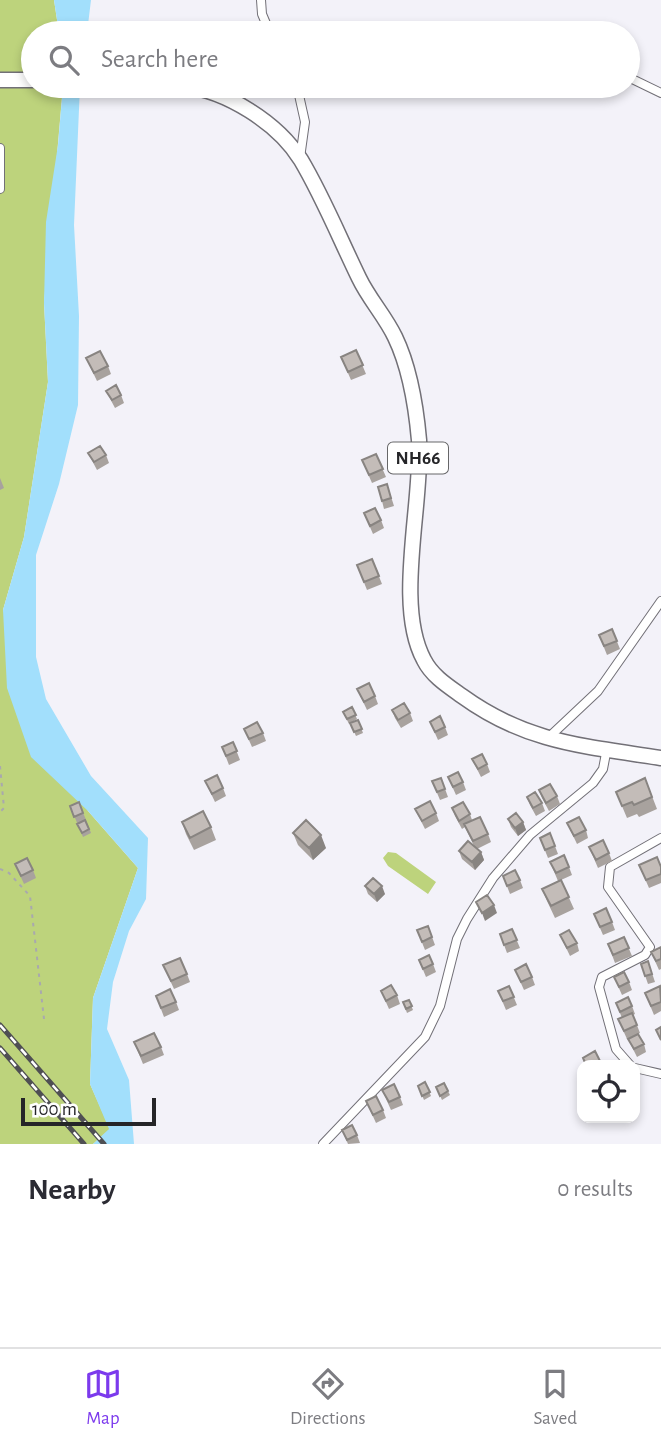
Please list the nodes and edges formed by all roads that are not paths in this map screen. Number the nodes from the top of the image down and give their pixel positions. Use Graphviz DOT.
graph roads {
  1 [pos="261,0"];
  2 [pos="265,21"];
  3 [pos="0,80"];
  4 [pos="21,80"];
  5 [pos="640,83"];
  6 [pos="661,93"];
  7 [pos="228,98"];
  8 [pos="300,98"];
  9 [pos="0,148"];
  10 [pos="300,158"];
  11 [pos="0,189"];
  12 [pos="661,601"];
  13 [pos="547,739"];
  14 [pos="607,748"];
  15 [pos="661,758"];
  16 [pos="661,838"];
  17 [pos="626,1060"];
  18 [pos="640,1069"];
  19 [pos="661,1074"];
  20 [pos="323,1144"];
  1 -- 2 [label="street"];
  3 -- 4 [label="highway"];
  5 -- 6 [label="street"];
  7 -- 10 [label="highway, NH66"];
  8 -- 10 [label="street"];
  9 -- 11 [label="street"];
  10 -- 13 [label="highway, NH66"];
  12 -- 13 [label="street"];
  13 -- 14 [label="highway, NH66"];
  14 -- 15 [label="highway, NH66"];
  14 -- 20 [label="street"];
  16 -- 17 [label="street"];
  18 -- 19 [label="street"];
}
